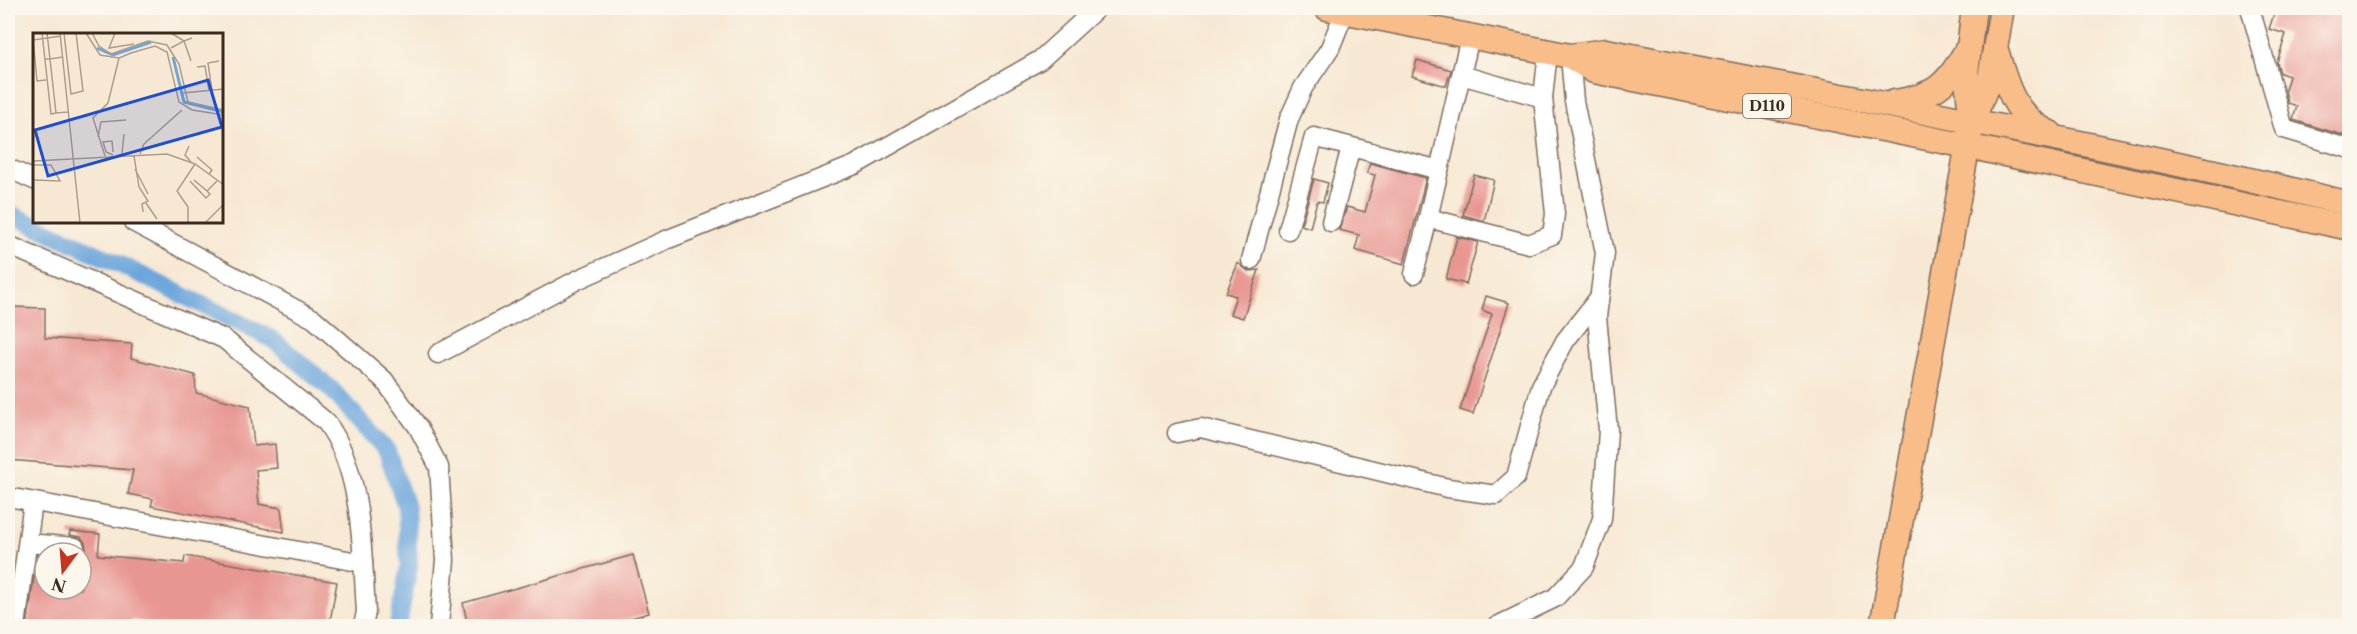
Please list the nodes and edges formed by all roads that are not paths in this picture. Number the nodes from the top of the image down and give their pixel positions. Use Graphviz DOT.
graph roads {
  1 [pos="1097,8"];
  2 [pos="1974,8"];
  3 [pos="2002,8"];
  4 [pos="2250,8"];
  5 [pos="1336,9"];
  6 [pos="1470,37"];
  7 [pos="1969,46"];
  8 [pos="1995,48"];
  9 [pos="1559,53"];
  10 [pos="1461,75"];
  11 [pos="1543,98"];
  12 [pos="1880,104"];
  13 [pos="1972,121"];
  14 [pos="2069,140"];
  15 [pos="1967,146"];
  16 [pos="1351,147"];
  17 [pos="2349,150"];
  18 [pos="8,168"];
  19 [pos="1439,170"];
  20 [pos="33,180"];
  21 [pos="2349,204"];
  22 [pos="1428,219"];
  23 [pos="1331,222"];
  24 [pos="137,224"];
  25 [pos="2349,228"];
  26 [pos="1288,230"];
  27 [pos="8,245"];
  28 [pos="1251,260"];
  29 [pos="1414,274"];
  30 [pos="1598,299"];
  31 [pos="438,354"];
  32 [pos="1177,433"];
  33 [pos="8,497"];
  34 [pos="33,502"];
  35 [pos="28,543"];
  36 [pos="33,543"];
  37 [pos="363,563"];
  38 [pos="16,627"];
  39 [pos="363,627"];
  40 [pos="439,627"];
  41 [pos="1497,627"];
  42 [pos="1882,627"];
  1 -- 31 [label="lane"];
  2 -- 7 [label="main road"];
  3 -- 8 [label="main road"];
  4 -- 17 [label="lane"];
  5 -- 6 [label="main road, D110"];
  5 -- 28 [label="lane"];
  6 -- 9 [label="main road, D110"];
  6 -- 10 [label="lane"];
  7 -- 12 [label="main road"];
  7 -- 13 [label="main road"];
  8 -- 13 [label="main road"];
  8 -- 14 [label="main road"];
  9 -- 11 [label="lane"];
  9 -- 12 [label="main road, D110"];
  9 -- 15 [label="main road, D110"];
  9 -- 30 [label="lane"];
  10 -- 11 [label="lane"];
  10 -- 19 [label="lane"];
  11 -- 22 [label="lane"];
  12 -- 13 [label="main road, D110"];
  13 -- 14 [label="main road, D110"];
  13 -- 15 [label="main road"];
  14 -- 21 [label="main road, D110"];
  15 -- 25 [label="main road, D110"];
  15 -- 42 [label="main road"];
  16 -- 19 [label="lane"];
  16 -- 23 [label="lane"];
  16 -- 26 [label="lane"];
  18 -- 20 [label="lane"];
  19 -- 22 [label="lane"];
  22 -- 29 [label="lane"];
  24 -- 40 [label="lane"];
  27 -- 37 [label="lane"];
  30 -- 32 [label="lane"];
  30 -- 41 [label="lane"];
  33 -- 34 [label="lane"];
  34 -- 35 [label="lane"];
  34 -- 37 [label="lane"];
  35 -- 36 [label="lane"];
  35 -- 38 [label="lane"];
  37 -- 39 [label="lane"];
}
